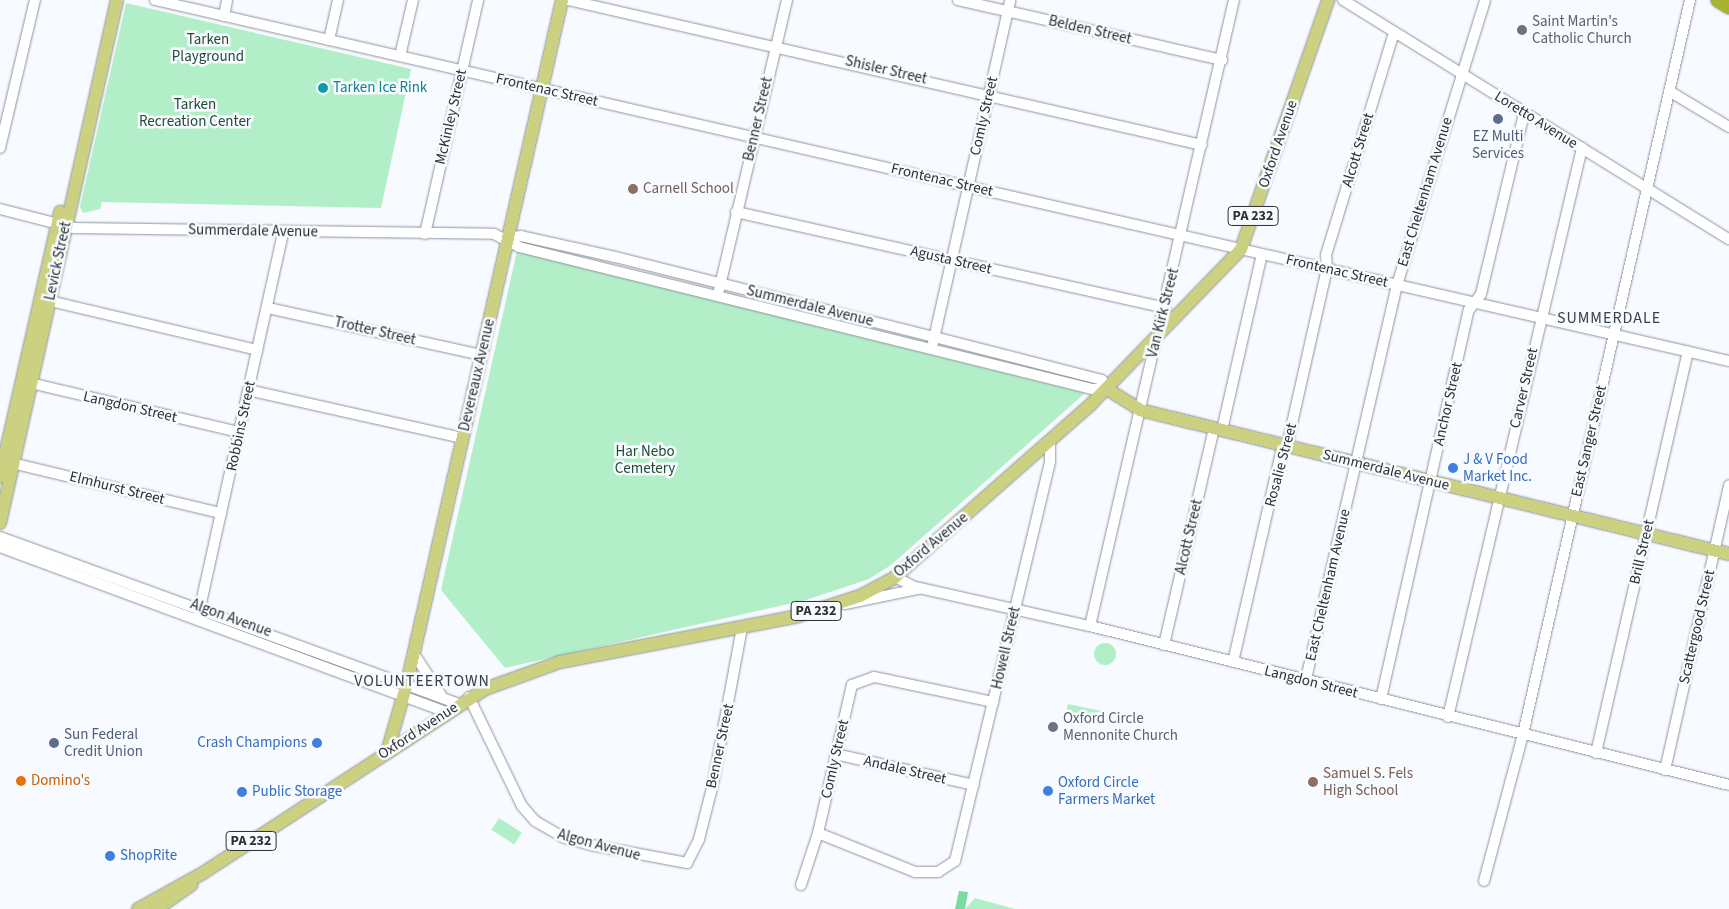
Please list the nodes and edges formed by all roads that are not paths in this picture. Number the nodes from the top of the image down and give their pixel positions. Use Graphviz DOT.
graph roads {
  1 [pos="35,0"];
  2 [pos="109,0"];
  3 [pos="117,0"];
  4 [pos="156,0"];
  5 [pos="228,0"];
  6 [pos="338,0"];
  7 [pos="413,0"];
  8 [pos="478,0"];
  9 [pos="562,0"];
  10 [pos="568,0"];
  11 [pos="787,0"];
  12 [pos="958,0"];
  13 [pos="1010,0"];
  14 [pos="1234,0"];
  15 [pos="1328,0"];
  16 [pos="1343,0"];
  17 [pos="1485,0"];
  18 [pos="1690,0"];
  19 [pos="1718,0"];
  20 [pos="1729,6"];
  21 [pos="1008,11"];
  22 [pos="224,16"];
  23 [pos="1394,33"];
  24 [pos="329,40"];
  25 [pos="776,45"];
  26 [pos="400,56"];
  27 [pos="1222,60"];
  28 [pos="462,70"];
  29 [pos="1462,74"];
  30 [pos="540,87"];
  31 [pos="1669,91"];
  32 [pos="988,96"];
  33 [pos="1524,113"];
  34 [pos="1729,127"];
  35 [pos="754,137"];
  36 [pos="1202,145"];
  37 [pos="0,148"];
  38 [pos="1582,148"];
  39 [pos="967,186"];
  40 [pos="1646,188"];
  41 [pos="0,209"];
  42 [pos="736,212"];
  43 [pos="62,225"];
  44 [pos="283,232"];
  45 [pos="425,234"];
  46 [pos="1181,234"];
  47 [pos="507,238"];
  48 [pos="1729,239"];
  49 [pos="1241,249"];
  50 [pos="1262,254"];
  51 [pos="950,260"];
  52 [pos="1327,268"];
  53 [pos="720,284"];
  54 [pos="1397,285"];
  55 [pos="717,296"];
  56 [pos="50,301"];
  57 [pos="1475,302"];
  58 [pos="268,308"];
  59 [pos="1165,308"];
  60 [pos="1542,318"];
  61 [pos="1613,334"];
  62 [pos="934,337"];
  63 [pos="1156,338"];
  64 [pos="932,349"];
  65 [pos="257,350"];
  66 [pos="1688,351"];
  67 [pos="481,355"];
  68 [pos="1729,361"];
  69 [pos="26,382"];
  70 [pos="1107,389"];
  71 [pos="248,390"];
  72 [pos="1140,410"];
  73 [pos="1218,429"];
  74 [pos="239,432"];
  75 [pos="462,438"];
  76 [pos="1050,442"];
  77 [pos="1287,446"];
  78 [pos="1356,462"];
  79 [pos="12,463"];
  80 [pos="0,476"];
  81 [pos="1431,482"];
  82 [pos="1729,485"];
  83 [pos="1499,498"];
  84 [pos="221,513"];
  85 [pos="1572,515"];
  86 [pos="0,523"];
  87 [pos="1646,535"];
  88 [pos="0,537"];
  89 [pos="0,547"];
  90 [pos="1714,551"];
  91 [pos="1729,554"];
  92 [pos="895,577"];
  93 [pos="922,589"];
  94 [pos="837,605"];
  95 [pos="200,607"];
  96 [pos="1015,610"];
  97 [pos="196,620"];
  98 [pos="1090,626"];
  99 [pos="742,627"];
  100 [pos="1164,645"];
  101 [pos="414,654"];
  102 [pos="1233,662"];
  103 [pos="1306,679"];
  104 [pos="408,683"];
  105 [pos="401,695"];
  106 [pos="443,698"];
  107 [pos="1381,699"];
  108 [pos="465,700"];
  109 [pos="993,702"];
  110 [pos="447,712"];
  111 [pos="1448,717"];
  112 [pos="1523,734"];
  113 [pos="388,749"];
  114 [pos="1596,753"];
  115 [pos="835,754"];
  116 [pos="1665,770"];
  117 [pos="974,785"];
  118 [pos="1729,785"];
  119 [pos="818,833"];
  120 [pos="687,863"];
  121 [pos="203,873"];
  122 [pos="1484,881"];
  123 [pos="801,885"];
  124 [pos="140,908"];
  125 [pos="160,908"];
  1 -- 37 [label="street"];
  2 -- 43 [label="main road, Levick Street"];
  3 -- 43 [label="main road, Levick Street"];
  4 -- 22 [label="street, Frontenac Street"];
  5 -- 22 [label="street"];
  6 -- 24 [label="street"];
  7 -- 26 [label="street"];
  8 -- 28 [label="street, McKinley Street"];
  9 -- 30 [label="main road, Devereaux Avenue"];
  10 -- 25 [label="street, Shisler Street"];
  11 -- 25 [label="street, Benner Street"];
  12 -- 21 [label="street, Belden Street"];
  13 -- 21 [label="street, Comly Street"];
  14 -- 27 [label="street, Van Kirk Street"];
  15 -- 49 [label="main road, Oxford Avenue / PA 232"];
  16 -- 23 [label="street, Loretto Avenue"];
  17 -- 29 [label="street, East Cheltenham Avenue"];
  18 -- 31 [label="street, East Sanger Street"];
  19 -- 20 [label="highway"];
  21 -- 27 [label="street, Belden Street"];
  21 -- 32 [label="street, Comly Street"];
  22 -- 24 [label="street, Frontenac Street"];
  23 -- 29 [label="street, Loretto Avenue"];
  23 -- 52 [label="street, Alcott Street"];
  24 -- 26 [label="street, Frontenac Street"];
  25 -- 32 [label="street, Shisler Street"];
  25 -- 35 [label="street, Benner Street"];
  26 -- 28 [label="street, Frontenac Street"];
  27 -- 36 [label="street, Van Kirk Street"];
  28 -- 30 [label="street, Frontenac Street"];
  28 -- 45 [label="street, McKinley Street"];
  29 -- 33 [label="street, Loretto Avenue"];
  29 -- 54 [label="street, East Cheltenham Avenue"];
  30 -- 35 [label="street, Frontenac Street"];
  30 -- 47 [label="main road, Devereaux Avenue"];
  31 -- 34 [label="street"];
  31 -- 40 [label="street, East Sanger Street"];
  32 -- 36 [label="street, Shisler Street"];
  32 -- 39 [label="street, Comly Street"];
  33 -- 38 [label="street, Loretto Avenue"];
  33 -- 57 [label="street, Anchor Street"];
  35 -- 39 [label="street, Frontenac Street"];
  35 -- 42 [label="street, Benner Street"];
  36 -- 46 [label="street, Van Kirk Street"];
  38 -- 40 [label="street, Loretto Avenue"];
  38 -- 60 [label="street, Carver Street"];
  39 -- 46 [label="street, Frontenac Street"];
  39 -- 51 [label="street, Comly Street"];
  40 -- 48 [label="street, Loretto Avenue"];
  40 -- 61 [label="street, East Sanger Street"];
  41 -- 43 [label="street, Summerdale Avenue"];
  42 -- 51 [label="street, Agusta Street"];
  42 -- 53 [label="street, Benner Street"];
  43 -- 44 [label="street, Summerdale Avenue"];
  43 -- 56 [label="main road, Levick Street"];
  43 -- 69 [label="main road, Levick Street"];
  44 -- 45 [label="street, Summerdale Avenue"];
  44 -- 58 [label="street, Robbins Street"];
  45 -- 47 [label="street, Summerdale Avenue"];
  46 -- 49 [label="street, Frontenac Street"];
  46 -- 59 [label="street, Van Kirk Street"];
  47 -- 53 [label="street, Summerdale Avenue"];
  47 -- 55 [label="street, Summerdale Avenue"];
  47 -- 67 [label="main road, Devereaux Avenue"];
  49 -- 50 [label="street, Frontenac Street"];
  49 -- 63 [label="main road, Oxford Avenue / PA 232"];
  50 -- 52 [label="street, Frontenac Street"];
  50 -- 73 [label="street, Alcott Street"];
  51 -- 59 [label="street, Agusta Street"];
  51 -- 62 [label="street, Comly Street"];
  52 -- 54 [label="street, Frontenac Street"];
  52 -- 77 [label="street, Rosalie Street"];
  53 -- 55 [label="street, Benner Street"];
  53 -- 62 [label="street, Summerdale Avenue"];
  54 -- 57 [label="street, Frontenac Street"];
  54 -- 78 [label="street, East Cheltenham Avenue"];
  55 -- 64 [label="street, Summerdale Avenue"];
  56 -- 65 [label="street"];
  56 -- 69 [label="main road, Levick Street"];
  57 -- 60 [label="street, Frontenac Street"];
  57 -- 81 [label="street, Anchor Street"];
  58 -- 65 [label="street, Robbins Street"];
  58 -- 67 [label="street, Trotter Street"];
  59 -- 63 [label="street, Van Kirk Street"];
  60 -- 61 [label="street, Frontenac Street"];
  60 -- 83 [label="street, Carver Street"];
  61 -- 66 [label="street, Frontenac Street"];
  61 -- 85 [label="street, East Sanger Street"];
  62 -- 64 [label="street, Comly Street"];
  62 -- 70 [label="street, Summerdale Avenue"];
  63 -- 70 [label="main road, Oxford Avenue / PA 232"];
  63 -- 72 [label="street, Van Kirk Street"];
  64 -- 70 [label="street, Summerdale Avenue"];
  65 -- 71 [label="street, Robbins Street"];
  66 -- 68 [label="street, Frontenac Street"];
  66 -- 87 [label="street, Brill Street"];
  67 -- 75 [label="main road, Devereaux Avenue"];
  69 -- 74 [label="street, Langdon Street"];
  69 -- 79 [label="main road, Levick Street"];
  69 -- 80 [label="main road, Levick Street"];
  70 -- 72 [label="main road, Summerdale Avenue"];
  70 -- 76 [label="main road, Oxford Avenue / PA 232"];
  71 -- 74 [label="street, Robbins Street"];
  71 -- 75 [label="street"];
  72 -- 73 [label="main road, Summerdale Avenue"];
  72 -- 98 [label="street, Van Kirk Street"];
  73 -- 77 [label="main road, Summerdale Avenue"];
  73 -- 100 [label="street, Alcott Street"];
  74 -- 84 [label="street, Robbins Street"];
  75 -- 101 [label="main road, Devereaux Avenue"];
  76 -- 92 [label="main road, Oxford Avenue / PA 232"];
  76 -- 96 [label="street, Howell Street"];
  77 -- 78 [label="main road, Summerdale Avenue"];
  77 -- 102 [label="street, Rosalie Street"];
  78 -- 81 [label="main road, Summerdale Avenue"];
  78 -- 103 [label="street, East Cheltenham Avenue"];
  79 -- 84 [label="street, Elmhurst Street"];
  79 -- 86 [label="main road, Levick Street"];
  81 -- 83 [label="main road, Summerdale Avenue"];
  81 -- 107 [label="street, Anchor Street"];
  82 -- 90 [label="street, Scattergood Street"];
  83 -- 85 [label="main road, Summerdale Avenue"];
  83 -- 111 [label="street, Carver Street"];
  84 -- 95 [label="street, Robbins Street"];
  85 -- 87 [label="main road, Summerdale Avenue"];
  85 -- 112 [label="street, East Sanger Street"];
  87 -- 90 [label="main road, Summerdale Avenue"];
  87 -- 114 [label="street, Brill Street"];
  88 -- 95 [label="street, Algon Avenue"];
  89 -- 97 [label="street, Algon Avenue"];
  90 -- 91 [label="main road, Summerdale Avenue"];
  90 -- 116 [label="street, Scattergood Street"];
  92 -- 93 [label="street, Langdon Street"];
  92 -- 94 [label="main road, Oxford Avenue / PA 232"];
  93 -- 94 [label="street"];
  93 -- 96 [label="street, Langdon Street"];
  94 -- 99 [label="main road, Oxford Avenue / PA 232"];
  95 -- 97 [label="street, Robbins Street"];
  95 -- 104 [label="street, Algon Avenue"];
  96 -- 98 [label="street, Langdon Street"];
  96 -- 109 [label="street, Howell Street"];
  97 -- 105 [label="street, Algon Avenue"];
  98 -- 100 [label="street, Langdon Street"];
  99 -- 108 [label="main road, Oxford Avenue / PA 232"];
  99 -- 120 [label="street, Benner Street"];
  100 -- 102 [label="street, Langdon Street"];
  101 -- 104 [label="main road, Devereaux Avenue"];
  101 -- 106 [label="street"];
  102 -- 103 [label="street, Langdon Street"];
  103 -- 107 [label="street, Langdon Street"];
  104 -- 105 [label="main road, Devereaux Avenue"];
  104 -- 106 [label="street, Algon Avenue"];
  105 -- 110 [label="street, Algon Avenue"];
  105 -- 113 [label="main road, Devereaux Avenue"];
  106 -- 108 [label="street, Algon Avenue"];
  107 -- 111 [label="street, Langdon Street"];
  108 -- 110 [label="main road, Oxford Avenue / PA 232"];
  108 -- 120 [label="street, Algon Avenue"];
  109 -- 115 [label="street, Comly Street"];
  109 -- 117 [label="street, Howell Street"];
  110 -- 113 [label="main road, Oxford Avenue / PA 232"];
  111 -- 112 [label="street, Langdon Street"];
  112 -- 114 [label="street, Langdon Street"];
  112 -- 122 [label="street, East Sanger Street"];
  113 -- 121 [label="main road, Oxford Avenue / PA 232"];
  114 -- 116 [label="street, Langdon Street"];
  115 -- 117 [label="street, Andale Street"];
  115 -- 119 [label="street, Comly Street"];
  116 -- 118 [label="street, Langdon Street"];
  117 -- 119 [label="street, Howell Street"];
  119 -- 123 [label="street"];
  121 -- 124 [label="main road, Oxford Avenue / PA 232"];
  121 -- 125 [label="main road, Oxford Avenue / PA 232"];
}
